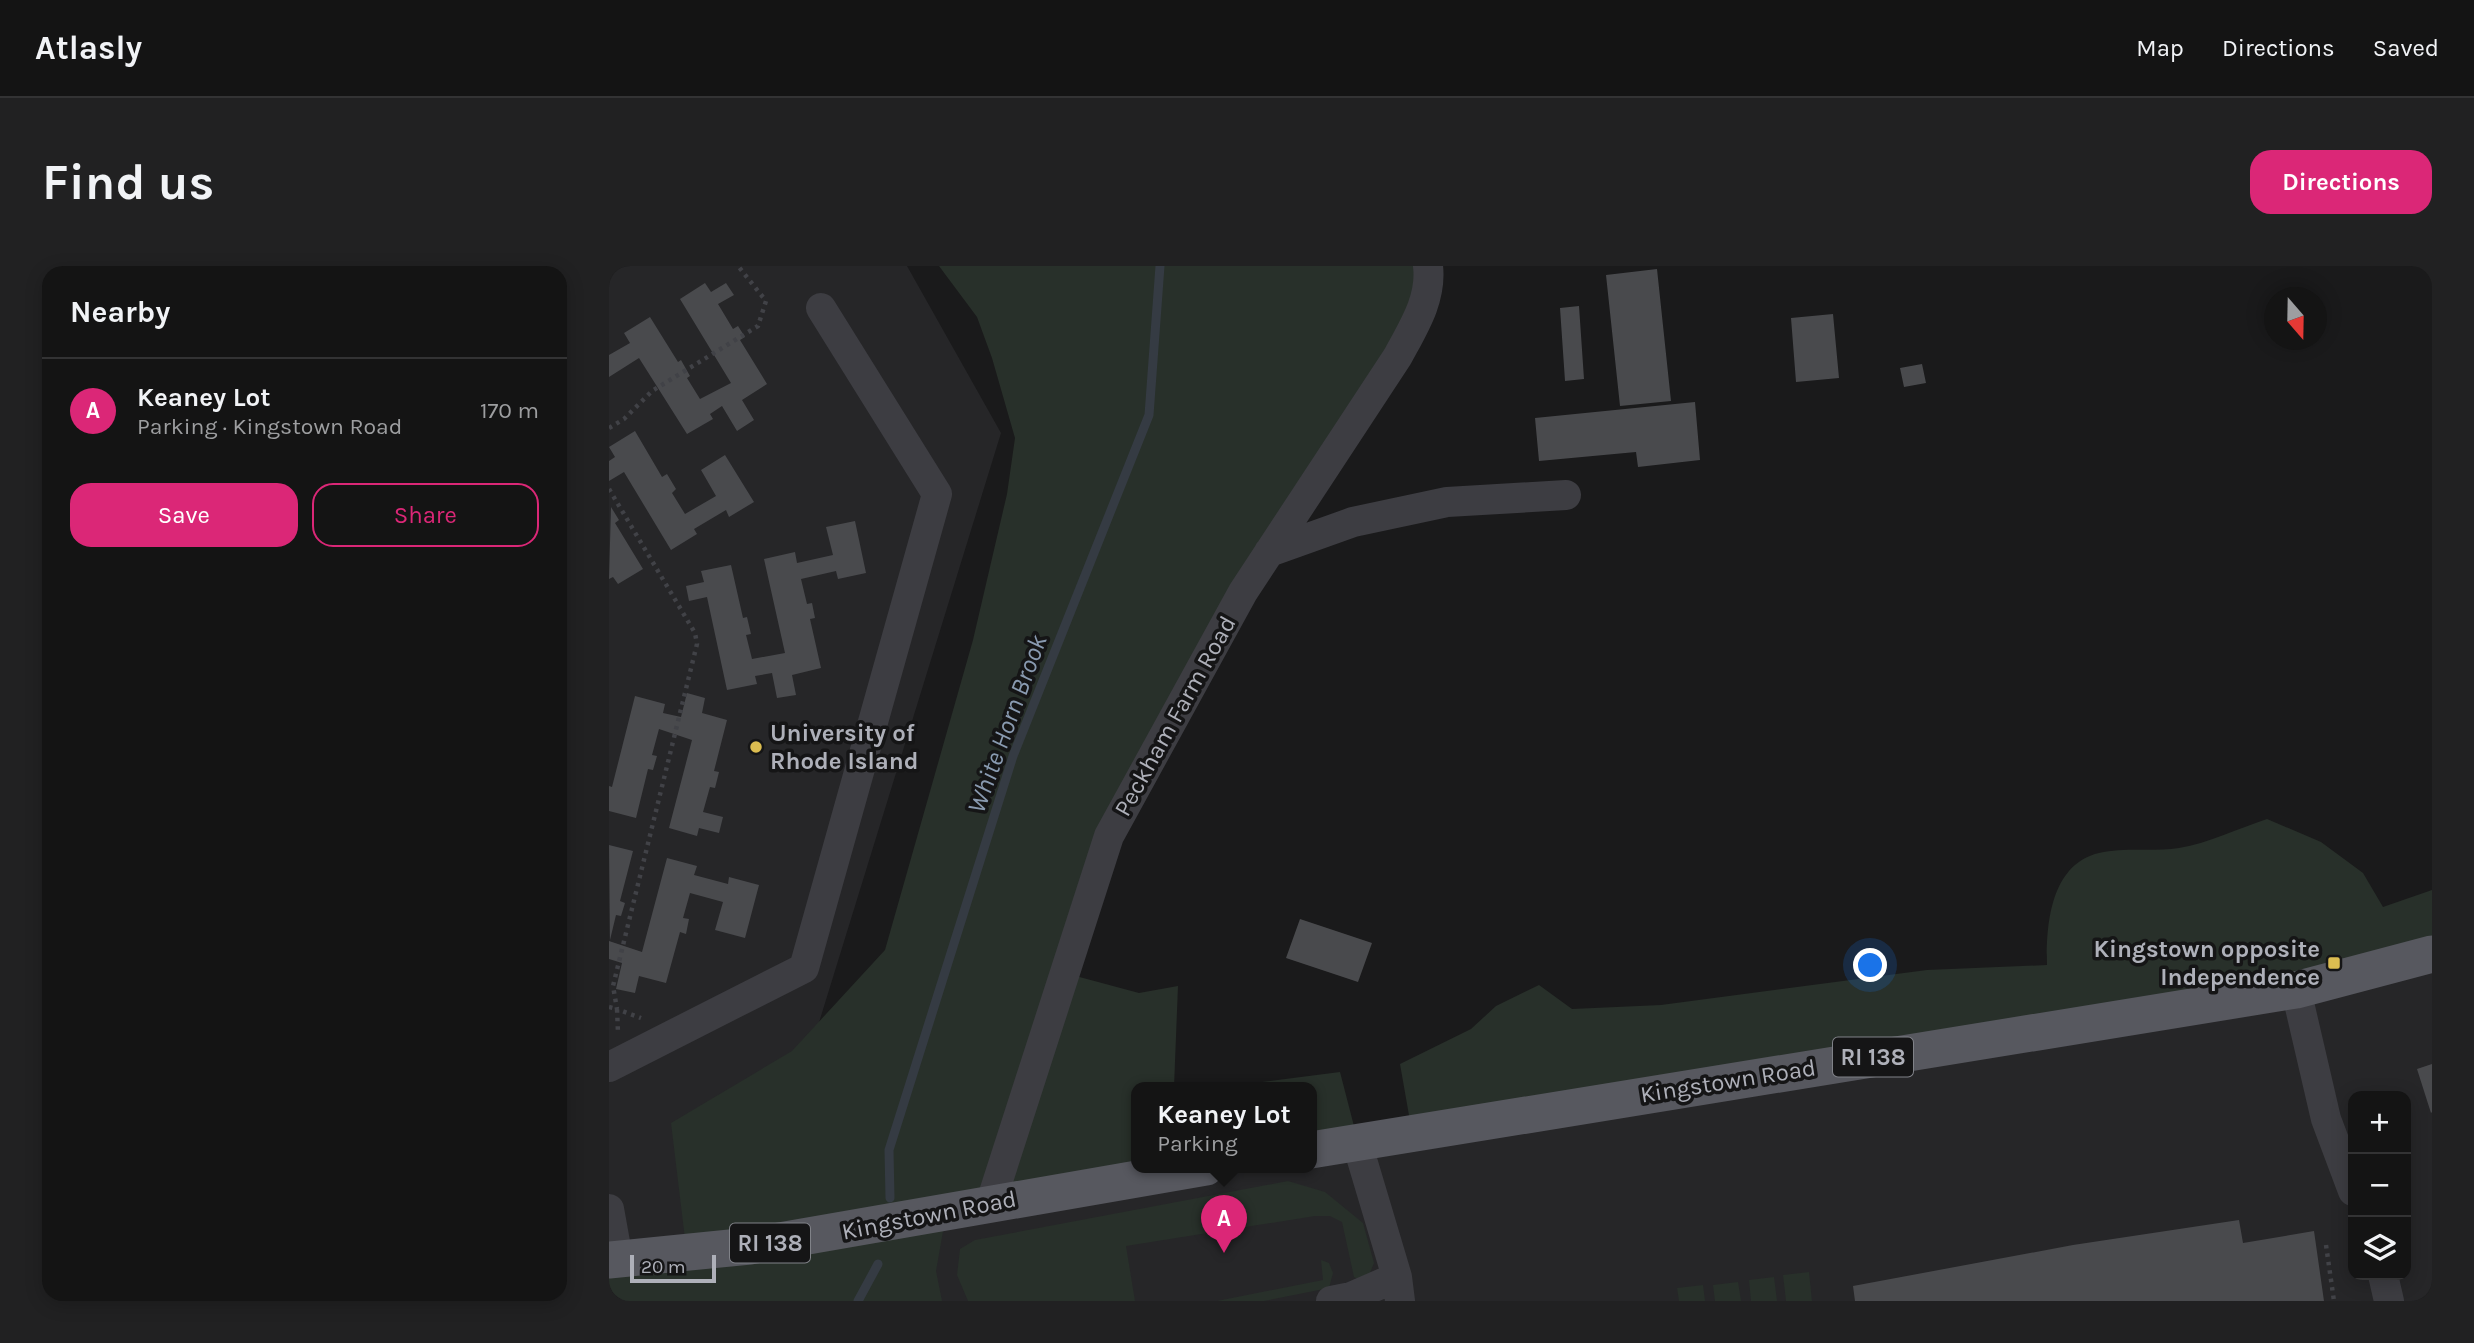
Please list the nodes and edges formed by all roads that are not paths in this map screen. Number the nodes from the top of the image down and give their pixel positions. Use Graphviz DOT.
graph roads {
  1 [pos="1428,266"];
  2 [pos="821,308"];
  3 [pos="1566,495"];
  4 [pos="1269,552"];
  5 [pos="2432,954"];
  6 [pos="2296,990"];
  7 [pos="609,1067"];
  8 [pos="1357,1143"];
  9 [pos="1317,1149"];
  10 [pos="1169,1173"];
  11 [pos="2348,1178"];
  12 [pos="991,1202"];
  13 [pos="609,1209"];
  14 [pos="614,1259"];
  15 [pos="2384,1280"];
  16 [pos="1398,1289"];
  17 [pos="1331,1301"];
  18 [pos="2389,1301"];
  1 -- 4 [label="street, Peckham Farm Road"];
  2 -- 7 [label="street"];
  3 -- 4 [label="street"];
  4 -- 12 [label="street, Peckham Farm Road"];
  5 -- 6 [label="main road, Kingstown Road / RI 138"];
  6 -- 8 [label="main road, Kingstown Road / RI 138"];
  6 -- 11 [label="street"];
  8 -- 9 [label="main road, Kingstown Road / RI 138"];
  8 -- 16 [label="street"];
  10 -- 12 [label="main road, Kingstown Road / RI 138"];
  12 -- 14 [label="main road, Kingstown Road / RI 138"];
  13 -- 14 [label="street"];
  15 -- 18 [label="street"];
  16 -- 17 [label="street"];
}
